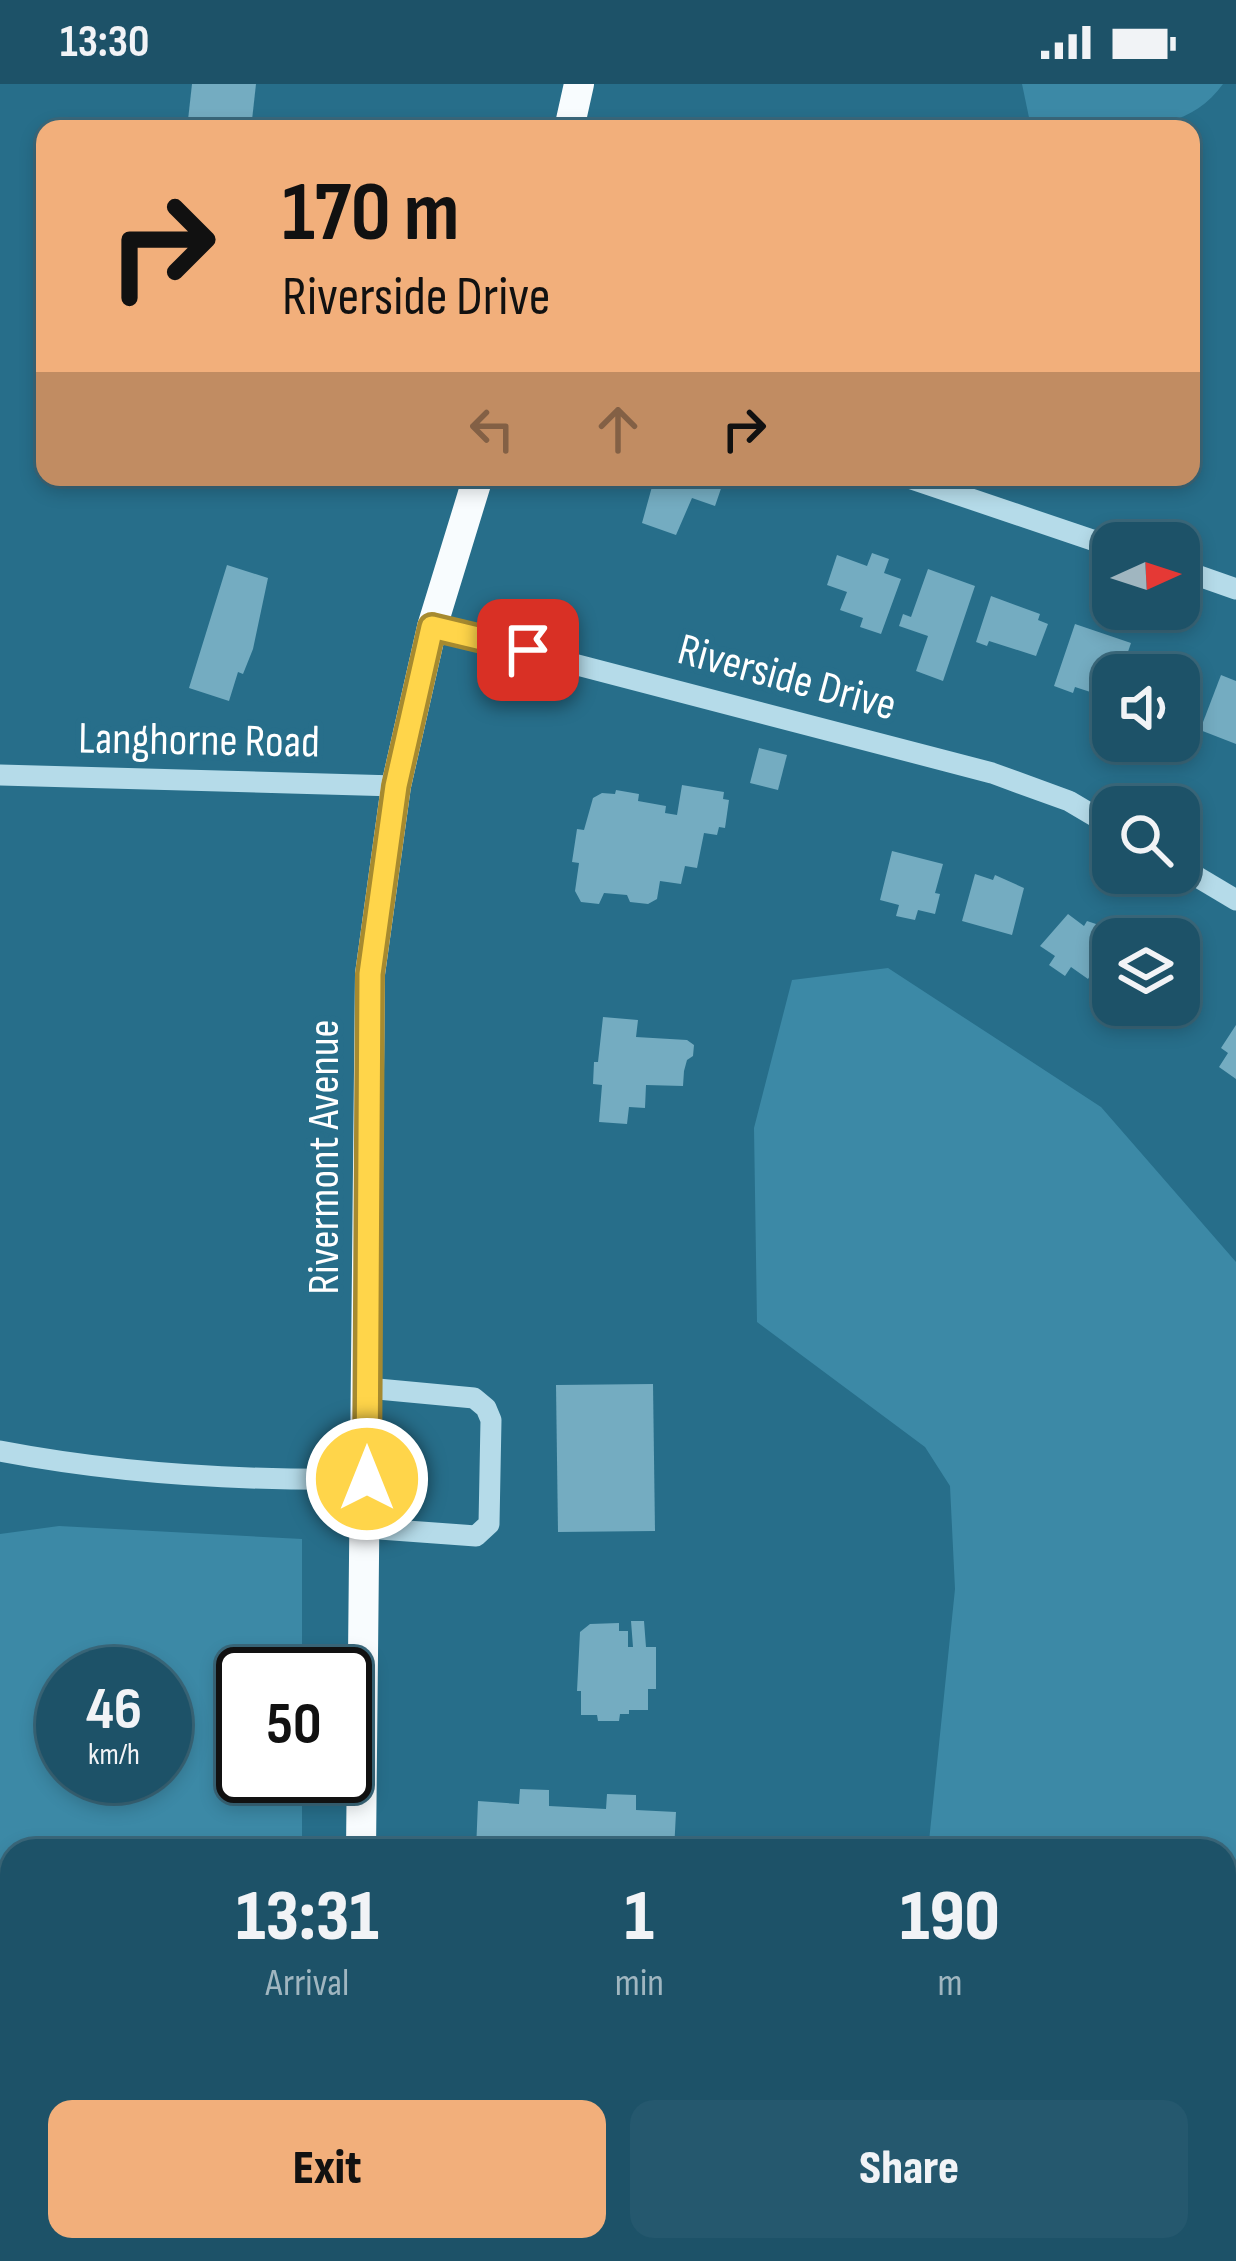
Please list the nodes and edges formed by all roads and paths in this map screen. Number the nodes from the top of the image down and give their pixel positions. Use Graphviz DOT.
graph roads {
  1 [pos="579,84"];
  2 [pos="570,120"];
  3 [pos="475,486"];
  4 [pos="933,486"];
  5 [pos="1092,540"];
  6 [pos="1200,576"];
  7 [pos="1236,589"];
  8 [pos="432,627"];
  9 [pos="0,776"];
  10 [pos="396,786"];
  11 [pos="1092,815"];
  12 [pos="1200,879"];
  13 [pos="1236,900"];
  14 [pos="367,1388"];
  15 [pos="0,1451"];
  16 [pos="367,1479"];
  17 [pos="366,1528"];
  18 [pos="361,1839"];
  1 -- 2 [label="main road"];
  3 -- 8 [label="main road, Rivermont Avenue"];
  4 -- 5 [label="street"];
  6 -- 7 [label="street"];
  8 -- 10 [label="main road, Rivermont Avenue"];
  8 -- 11 [label="street, Riverside Drive"];
  9 -- 10 [label="street, Langhorne Road"];
  10 -- 14 [label="main road, Rivermont Avenue"];
  12 -- 13 [label="street"];
  14 -- 16 [label="main road, Rivermont Avenue"];
  14 -- 17 [label="street"];
  15 -- 16 [label="street"];
  16 -- 17 [label="main road, Rivermont Avenue"];
  17 -- 18 [label="main road, Rivermont Avenue"];
}
